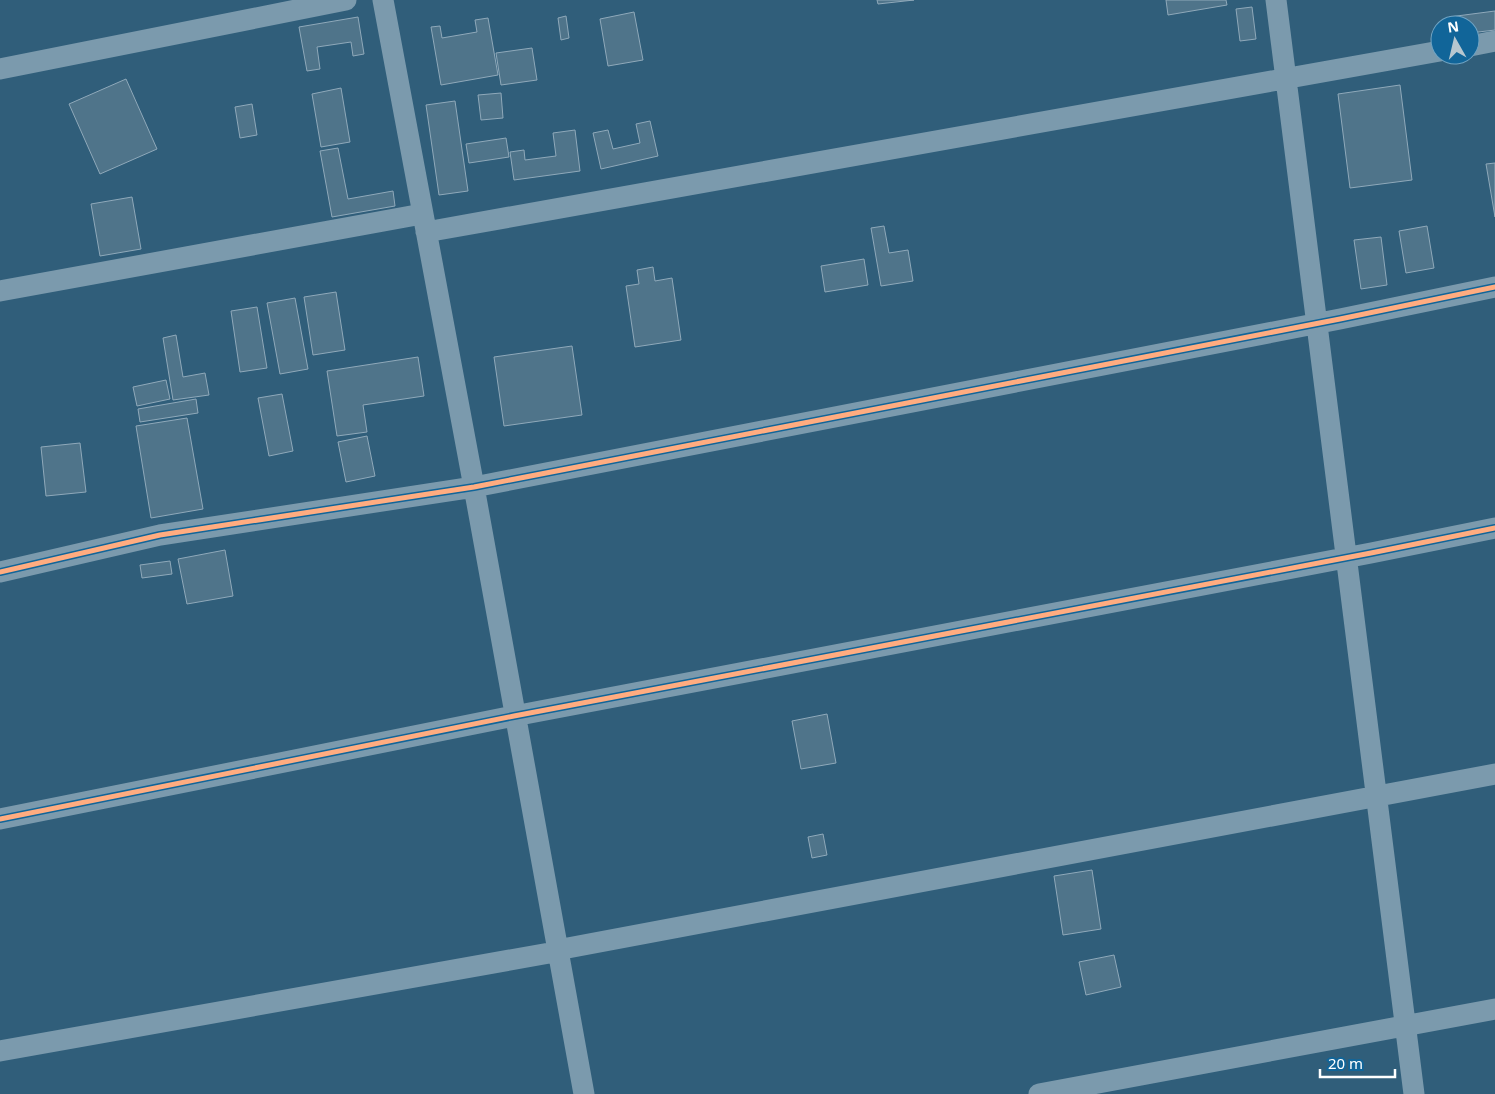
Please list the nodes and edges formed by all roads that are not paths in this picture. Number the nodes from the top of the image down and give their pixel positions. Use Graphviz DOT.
graph roads {
  1 [pos="346,0"];
  2 [pos="383,0"];
  3 [pos="1276,0"];
  4 [pos="1495,41"];
  5 [pos="1480,44"];
  6 [pos="1430,53"];
  7 [pos="0,69"];
  8 [pos="1286,77"];
  9 [pos="424,223"];
  10 [pos="1495,287"];
  11 [pos="0,291"];
  12 [pos="1317,322"];
  13 [pos="474,487"];
  14 [pos="1495,528"];
  15 [pos="1346,557"];
  16 [pos="0,572"];
  17 [pos="514,716"];
  18 [pos="1495,774"];
  19 [pos="1376,795"];
  20 [pos="0,819"];
  21 [pos="557,950"];
  22 [pos="1495,1009"];
  23 [pos="1405,1026"];
  24 [pos="0,1051"];
  25 [pos="584,1094"];
  26 [pos="1039,1094"];
  27 [pos="1414,1094"];
  1 -- 7 [label="street"];
  2 -- 9 [label="street"];
  3 -- 8 [label="street"];
  4 -- 5 [label="street"];
  6 -- 8 [label="street"];
  8 -- 9 [label="street"];
  8 -- 12 [label="street"];
  9 -- 11 [label="street"];
  9 -- 13 [label="street"];
  10 -- 12 [label="street"];
  12 -- 13 [label="street"];
  12 -- 15 [label="street"];
  13 -- 16 [label="street"];
  13 -- 17 [label="street"];
  14 -- 15 [label="street"];
  15 -- 17 [label="street"];
  15 -- 19 [label="street"];
  17 -- 20 [label="street"];
  17 -- 21 [label="street"];
  18 -- 19 [label="street"];
  19 -- 21 [label="street"];
  19 -- 23 [label="street"];
  21 -- 24 [label="street"];
  21 -- 25 [label="street"];
  22 -- 23 [label="street"];
  23 -- 26 [label="street"];
  23 -- 27 [label="street"];
}
